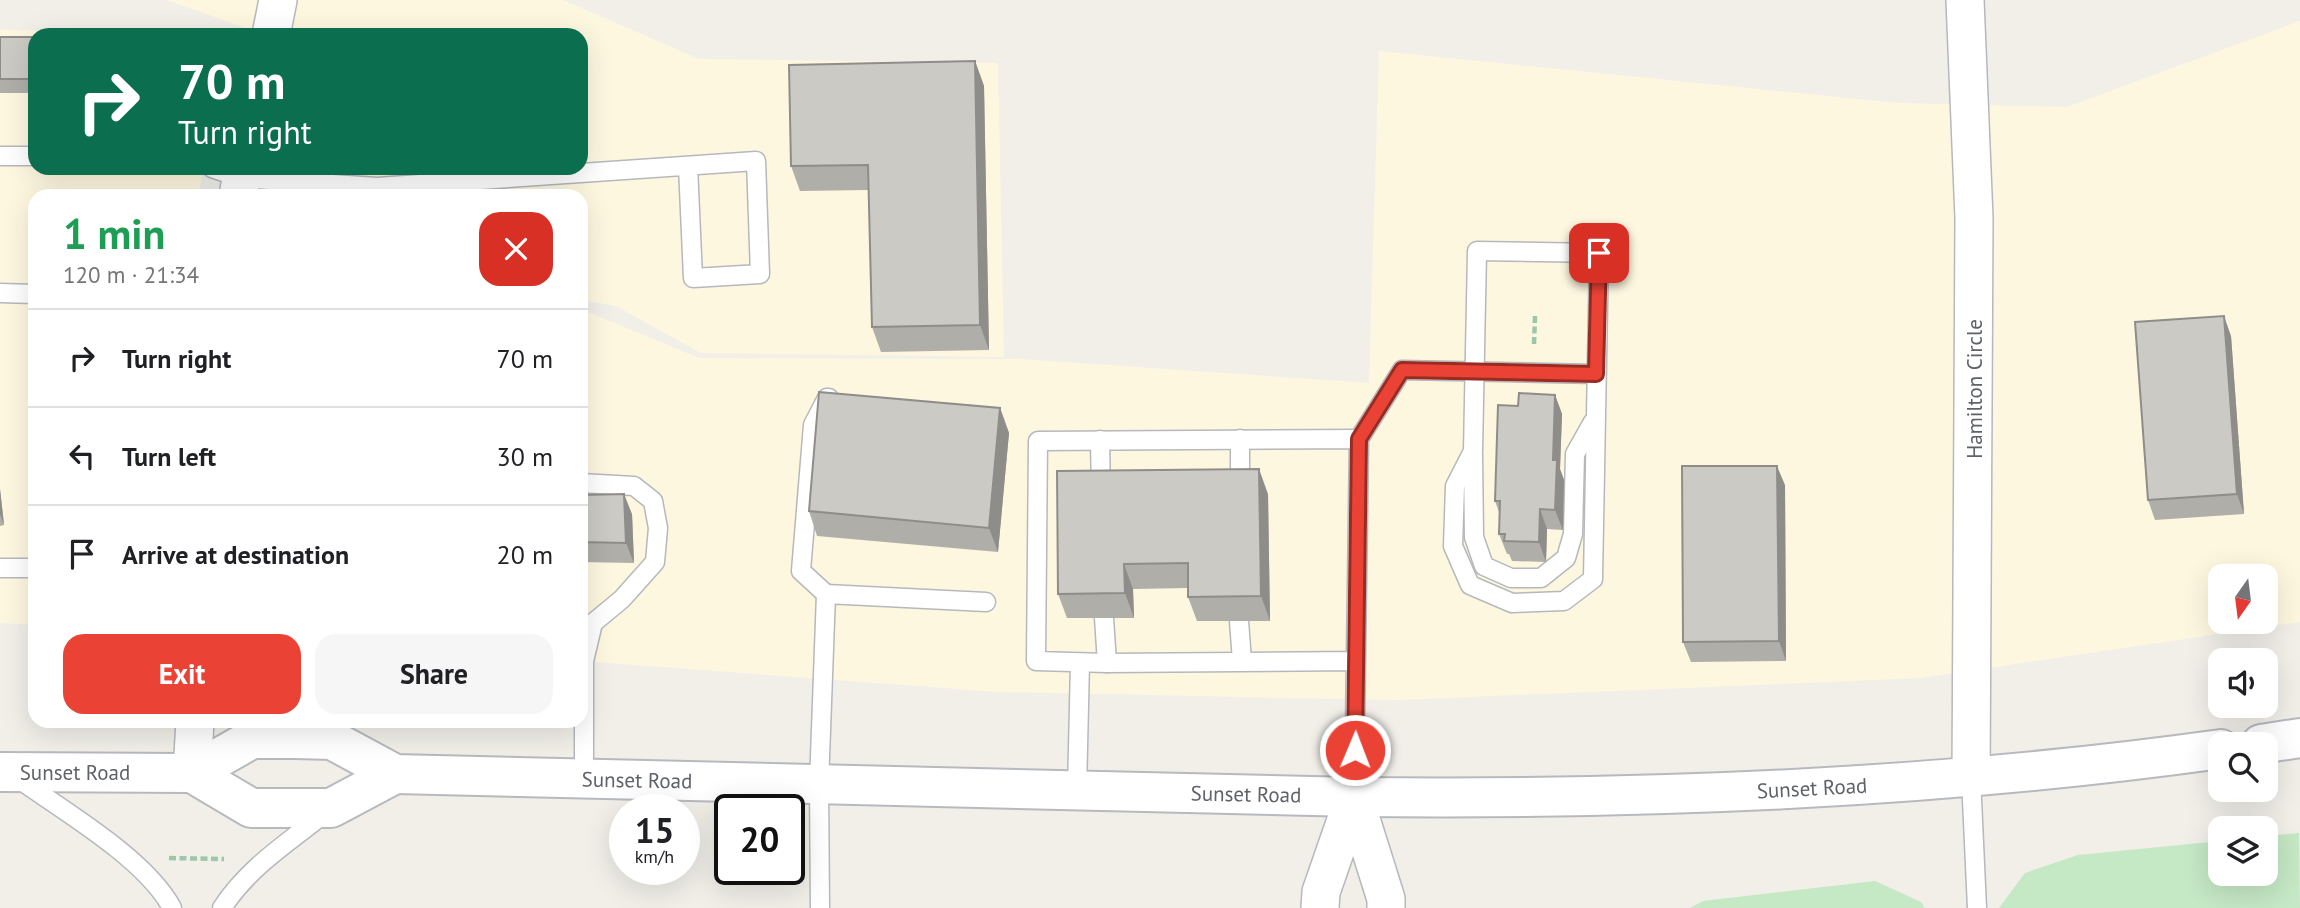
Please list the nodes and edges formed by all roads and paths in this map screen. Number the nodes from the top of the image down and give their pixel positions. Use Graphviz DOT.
graph roads {
  1 [pos="278,0"];
  2 [pos="1965,0"];
  3 [pos="272,28"];
  4 [pos="0,156"];
  5 [pos="28,156"];
  6 [pos="688,166"];
  7 [pos="588,173"];
  8 [pos="555,175"];
  9 [pos="234,177"];
  10 [pos="0,293"];
  11 [pos="28,293"];
  12 [pos="1475,372"];
  13 [pos="1596,374"];
  14 [pos="840,398"];
  15 [pos="1594,420"];
  16 [pos="1240,439"];
  17 [pos="1359,439"];
  18 [pos="1100,440"];
  19 [pos="1473,451"];
  20 [pos="588,483"];
  21 [pos="1240,494"];
  22 [pos="1101,495"];
  23 [pos="0,568"];
  24 [pos="28,568"];
  25 [pos="826,594"];
  26 [pos="986,602"];
  27 [pos="1104,618"];
  28 [pos="1239,621"];
  29 [pos="588,639"];
  30 [pos="1242,661"];
  31 [pos="1356,661"];
  32 [pos="1080,663"];
  33 [pos="1107,663"];
  34 [pos="195,728"];
  35 [pos="583,728"];
  36 [pos="2300,738"];
  37 [pos="2278,741"];
  38 [pos="2208,751"];
  39 [pos="4,772"];
  40 [pos="192,773"];
  41 [pos="395,774"];
  42 [pos="584,778"];
  43 [pos="1971,778"];
  44 [pos="819,784"];
  45 [pos="1077,790"];
  46 [pos="1354,797"];
  47 [pos="331,808"];
  48 [pos="162,858"];
  49 [pos="226,859"];
  50 [pos="172,908"];
  51 [pos="222,908"];
  52 [pos="820,908"];
  53 [pos="1320,908"];
  54 [pos="1386,908"];
  55 [pos="1977,908"];
  1 -- 3 [label="street"];
  2 -- 43 [label="street, Hamilton Circle"];
  4 -- 5 [label="lane"];
  6 -- 6 [label="lane"];
  6 -- 7 [label="lane"];
  8 -- 9 [label="lane"];
  10 -- 11 [label="lane"];
  12 -- 13 [label="lane"];
  12 -- 13 [label="lane"];
  12 -- 17 [label="lane"];
  12 -- 19 [label="lane"];
  13 -- 15 [label="lane"];
  14 -- 25 [label="lane"];
  15 -- 19 [label="lane"];
  15 -- 19 [label="lane"];
  16 -- 17 [label="lane"];
  16 -- 18 [label="lane"];
  16 -- 21 [label="lane"];
  17 -- 31 [label="lane"];
  18 -- 22 [label="lane"];
  18 -- 32 [label="lane"];
  20 -- 29 [label="lane"];
  23 -- 24 [label="lane"];
  25 -- 26 [label="lane"];
  25 -- 44 [label="lane"];
  27 -- 33 [label="lane"];
  28 -- 30 [label="lane"];
  30 -- 31 [label="lane"];
  30 -- 33 [label="lane"];
  31 -- 46 [label="lane"];
  32 -- 33 [label="lane"];
  32 -- 45 [label="lane"];
  34 -- 40 [label="street"];
  35 -- 42 [label="lane"];
  36 -- 37 [label="main road"];
  38 -- 43 [label="main road, Sunset Road"];
  39 -- 40 [label="main road, Sunset Road"];
  39 -- 50 [label="lane"];
  40 -- 41 [label="main road, Sunset Road"];
  40 -- 47 [label="main road, Sunset Road"];
  41 -- 42 [label="main road, Sunset Road"];
  41 -- 47 [label="main road, Sunset Road"];
  42 -- 44 [label="main road, Sunset Road"];
  43 -- 46 [label="main road, Sunset Road"];
  43 -- 55 [label="lane"];
  44 -- 45 [label="main road, Sunset Road"];
  44 -- 52 [label="lane"];
  45 -- 46 [label="main road, Sunset Road"];
  46 -- 53 [label="street"];
  46 -- 54 [label="street"];
  47 -- 51 [label="lane"];
  48 -- 49 [label="path"];
}
